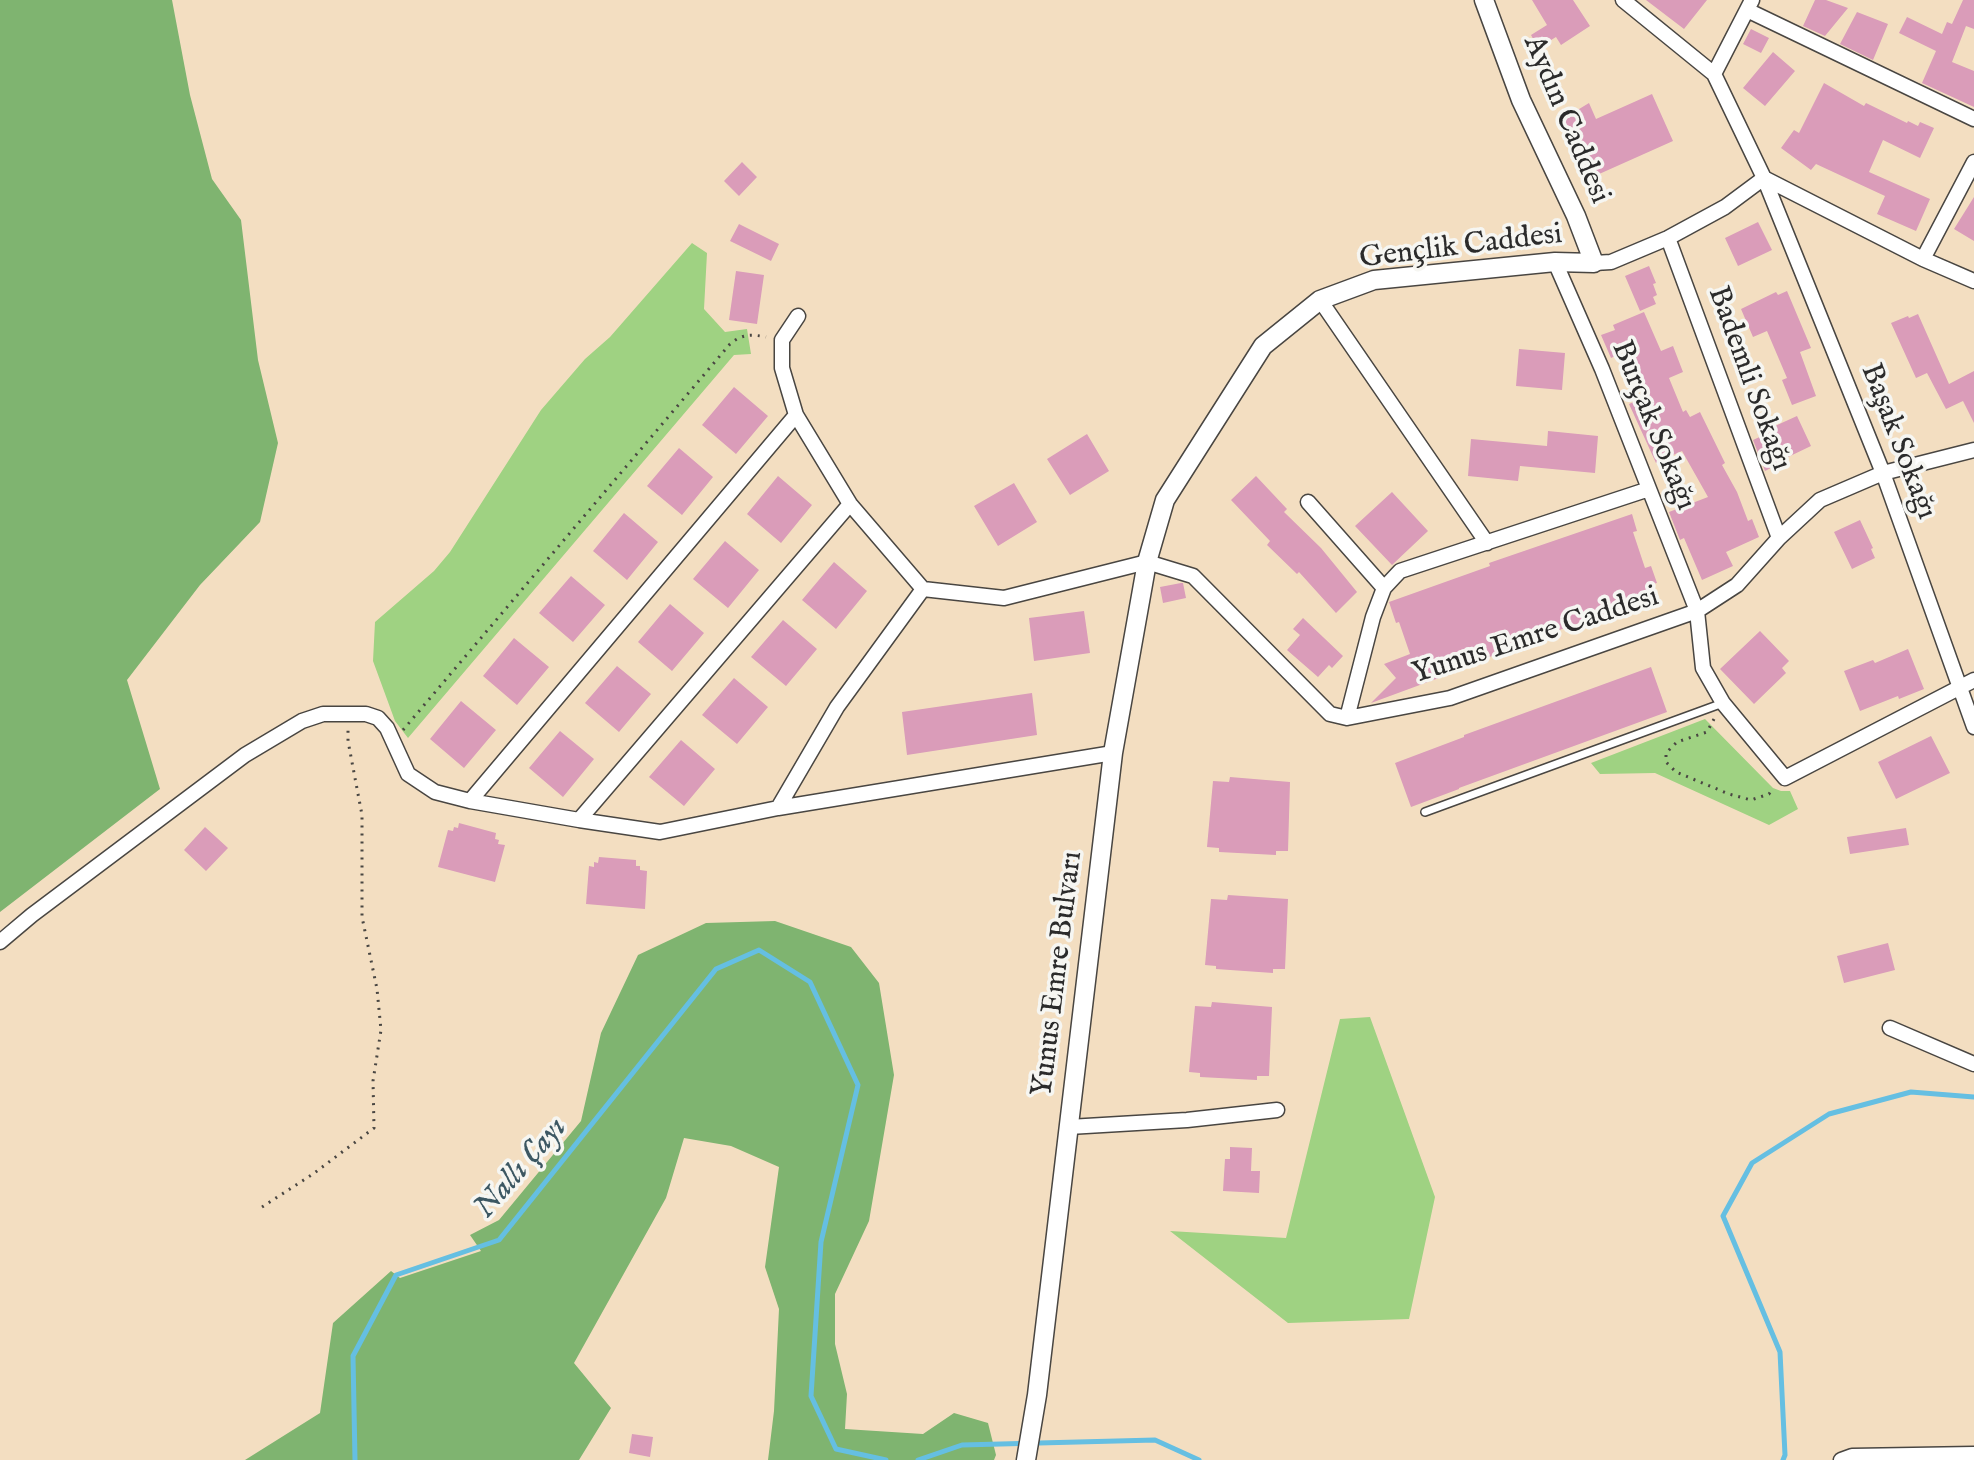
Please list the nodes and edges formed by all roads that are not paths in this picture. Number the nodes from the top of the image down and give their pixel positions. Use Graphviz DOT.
graph roads {
  1 [pos="1484,0"];
  2 [pos="1623,0"];
  3 [pos="1750,5"];
  4 [pos="1714,74"];
  5 [pos="1974,119"];
  6 [pos="1974,162"];
  7 [pos="1764,178"];
  8 [pos="1668,238"];
  9 [pos="1923,259"];
  10 [pos="1555,262"];
  11 [pos="1594,263"];
  12 [pos="1974,281"];
  13 [pos="1320,300"];
  14 [pos="798,316"];
  15 [pos="796,415"];
  16 [pos="1974,450"];
  17 [pos="1883,473"];
  18 [pos="1649,489"];
  19 [pos="1308,502"];
  20 [pos="850,504"];
  21 [pos="1779,538"];
  22 [pos="1487,543"];
  23 [pos="1147,562"];
  24 [pos="1384,588"];
  25 [pos="923,589"];
  26 [pos="1697,611"];
  27 [pos="1974,680"];
  28 [pos="1959,687"];
  29 [pos="1723,703"];
  30 [pos="1347,718"];
  31 [pos="1974,727"];
  32 [pos="1113,753"];
  33 [pos="470,801"];
  34 [pos="778,808"];
  35 [pos="1425,812"];
  36 [pos="579,820"];
  37 [pos="0,942"];
  38 [pos="1890,1028"];
  39 [pos="1974,1064"];
  40 [pos="1277,1110"];
  41 [pos="1069,1127"];
  42 [pos="1974,1454"];
  43 [pos="1026,1460"];
  44 [pos="1841,1460"];
  1 -- 11 [label="street, Aydın Caddesi"];
  2 -- 4 [label="street"];
  3 -- 4 [label="street"];
  3 -- 5 [label="street"];
  4 -- 7 [label="street, Başak Sokağı"];
  6 -- 9 [label="street"];
  7 -- 8 [label="street"];
  7 -- 9 [label="street"];
  7 -- 17 [label="street, Başak Sokağı"];
  8 -- 11 [label="street"];
  8 -- 21 [label="street, Bademli Sokağı"];
  9 -- 12 [label="street"];
  10 -- 11 [label="street, Gençlik Caddesi"];
  10 -- 13 [label="street, Gençlik Caddesi"];
  10 -- 18 [label="street, Burçak Sokağı"];
  13 -- 22 [label="street"];
  13 -- 23 [label="street, Gençlik Caddesi"];
  14 -- 15 [label="street"];
  15 -- 20 [label="street"];
  15 -- 33 [label="street"];
  16 -- 17 [label="street, Yunus Emre Caddesi"];
  17 -- 21 [label="street, Yunus Emre Caddesi"];
  17 -- 28 [label="street, Başak Sokağı"];
  18 -- 22 [label="street"];
  18 -- 26 [label="street, Burçak Sokağı"];
  19 -- 24 [label="street"];
  20 -- 25 [label="street"];
  20 -- 36 [label="street"];
  21 -- 26 [label="street, Yunus Emre Caddesi"];
  22 -- 24 [label="street"];
  23 -- 25 [label="street"];
  23 -- 30 [label="street"];
  23 -- 32 [label="street, Yunus Emre Bulvarı"];
  24 -- 30 [label="street"];
  25 -- 34 [label="street"];
  26 -- 29 [label="street, Burçak Sokağı"];
  26 -- 30 [label="street, Yunus Emre Caddesi"];
  27 -- 28 [label="street"];
  28 -- 29 [label="street, Burçak Sokağı"];
  28 -- 31 [label="street, Başak Sokağı"];
  29 -- 35 [label="lane"];
  32 -- 34 [label="street"];
  32 -- 41 [label="street, Yunus Emre Bulvarı"];
  33 -- 36 [label="street"];
  33 -- 37 [label="street"];
  34 -- 36 [label="street"];
  38 -- 39 [label="street"];
  40 -- 41 [label="street"];
  41 -- 43 [label="street, Yunus Emre Bulvarı"];
  42 -- 44 [label="street"];
}
